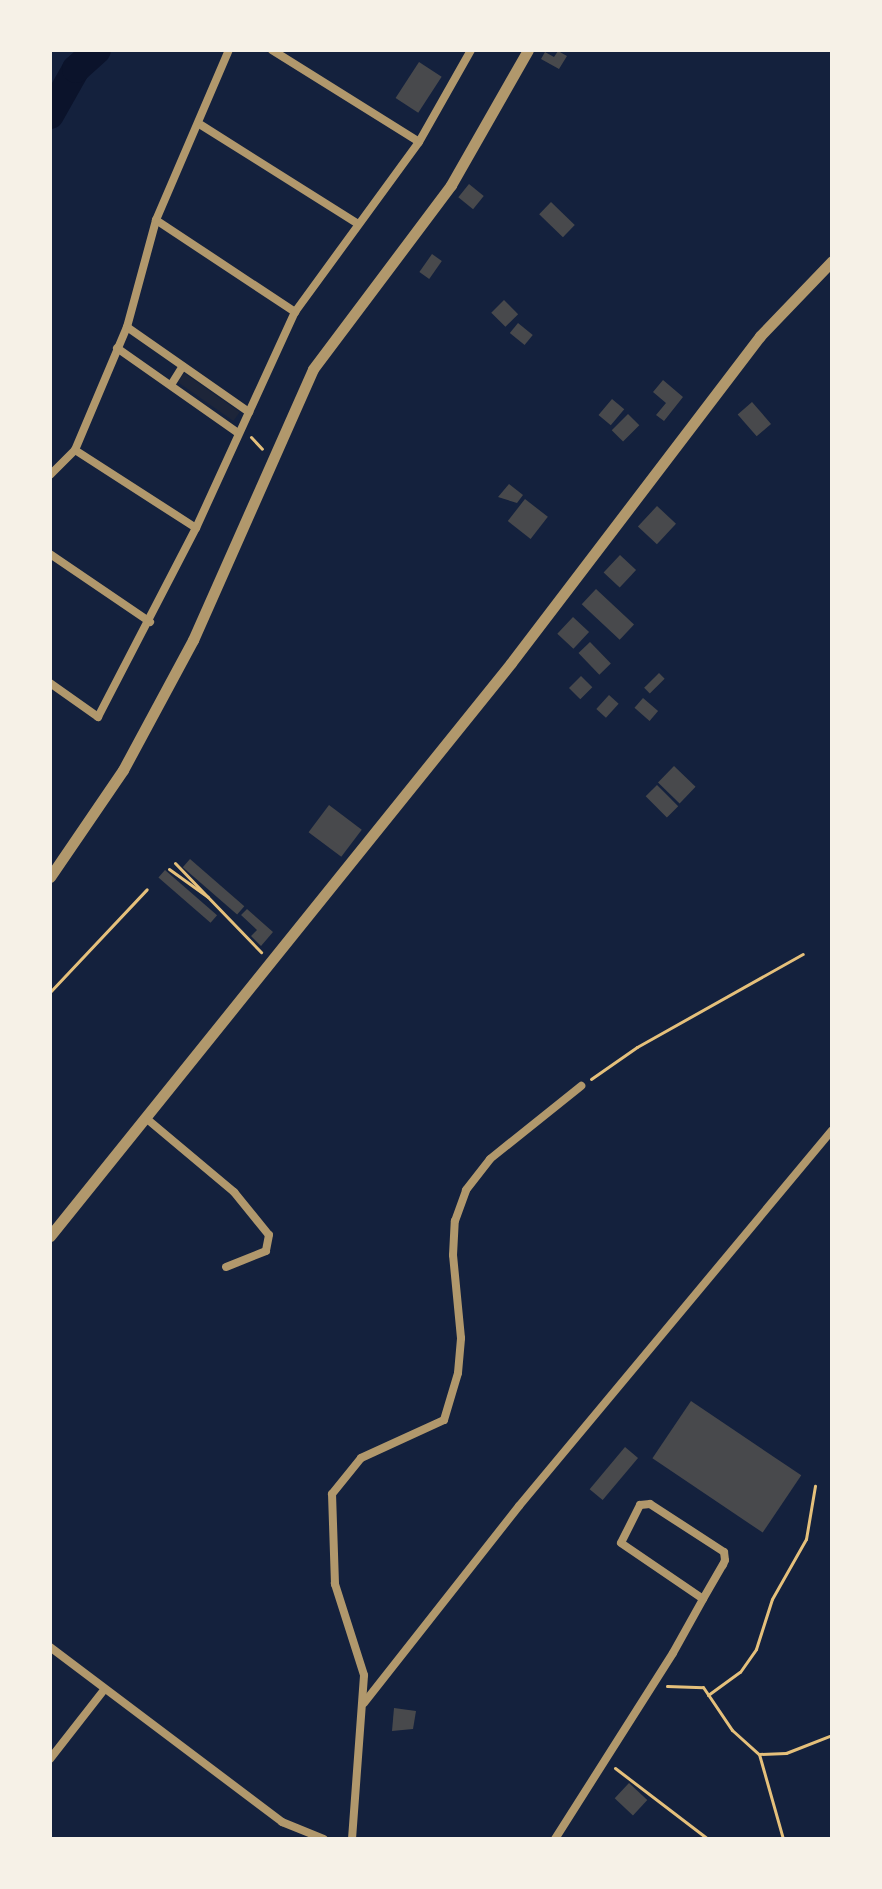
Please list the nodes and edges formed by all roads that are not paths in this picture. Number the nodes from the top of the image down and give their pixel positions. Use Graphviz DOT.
graph roads {
  1 [pos="229,50"];
  2 [pos="272,50"];
  3 [pos="471,50"];
  4 [pos="528,50"];
  5 [pos="201,125"];
  6 [pos="419,142"];
  7 [pos="156,220"];
  8 [pos="358,224"];
  9 [pos="832,261"];
  10 [pos="295,312"];
  11 [pos="127,327"];
  12 [pos="117,348"];
  13 [pos="183,366"];
  14 [pos="171,385"];
  15 [pos="249,412"];
  16 [pos="240,430"];
  17 [pos="75,450"];
  18 [pos="50,475"];
  19 [pos="196,528"];
  20 [pos="50,554"];
  21 [pos="150,622"];
  22 [pos="50,683"];
  23 [pos="50,877"];
  24 [pos="581,1086"];
  25 [pos="147,1119"];
  26 [pos="832,1130"];
  27 [pos="50,1236"];
  28 [pos="226,1267"];
  29 [pos="703,1599"];
  30 [pos="50,1647"];
  31 [pos="104,1690"];
  32 [pos="364,1703"];
  33 [pos="50,1759"];
  34 [pos="324,1839"];
  35 [pos="352,1839"];
  36 [pos="555,1839"];
  1 -- 5 [label="street"];
  2 -- 6 [label="street"];
  3 -- 6 [label="street"];
  4 -- 23 [label="street"];
  5 -- 7 [label="street"];
  5 -- 8 [label="street"];
  6 -- 8 [label="street"];
  7 -- 10 [label="street"];
  7 -- 11 [label="street"];
  8 -- 10 [label="street"];
  9 -- 25 [label="street"];
  10 -- 15 [label="street"];
  11 -- 12 [label="street"];
  11 -- 13 [label="street"];
  12 -- 14 [label="street"];
  12 -- 17 [label="street"];
  13 -- 14 [label="street"];
  13 -- 15 [label="street"];
  14 -- 16 [label="street"];
  15 -- 16 [label="street"];
  16 -- 19 [label="street"];
  17 -- 18 [label="street"];
  17 -- 19 [label="street"];
  19 -- 21 [label="street"];
  20 -- 21 [label="street"];
  21 -- 22 [label="street"];
  24 -- 32 [label="street"];
  25 -- 27 [label="street"];
  25 -- 28 [label="street"];
  26 -- 32 [label="street"];
  29 -- 29 [label="street"];
  29 -- 36 [label="street"];
  30 -- 31 [label="street"];
  31 -- 33 [label="street"];
  31 -- 34 [label="street"];
  32 -- 35 [label="street"];
}
